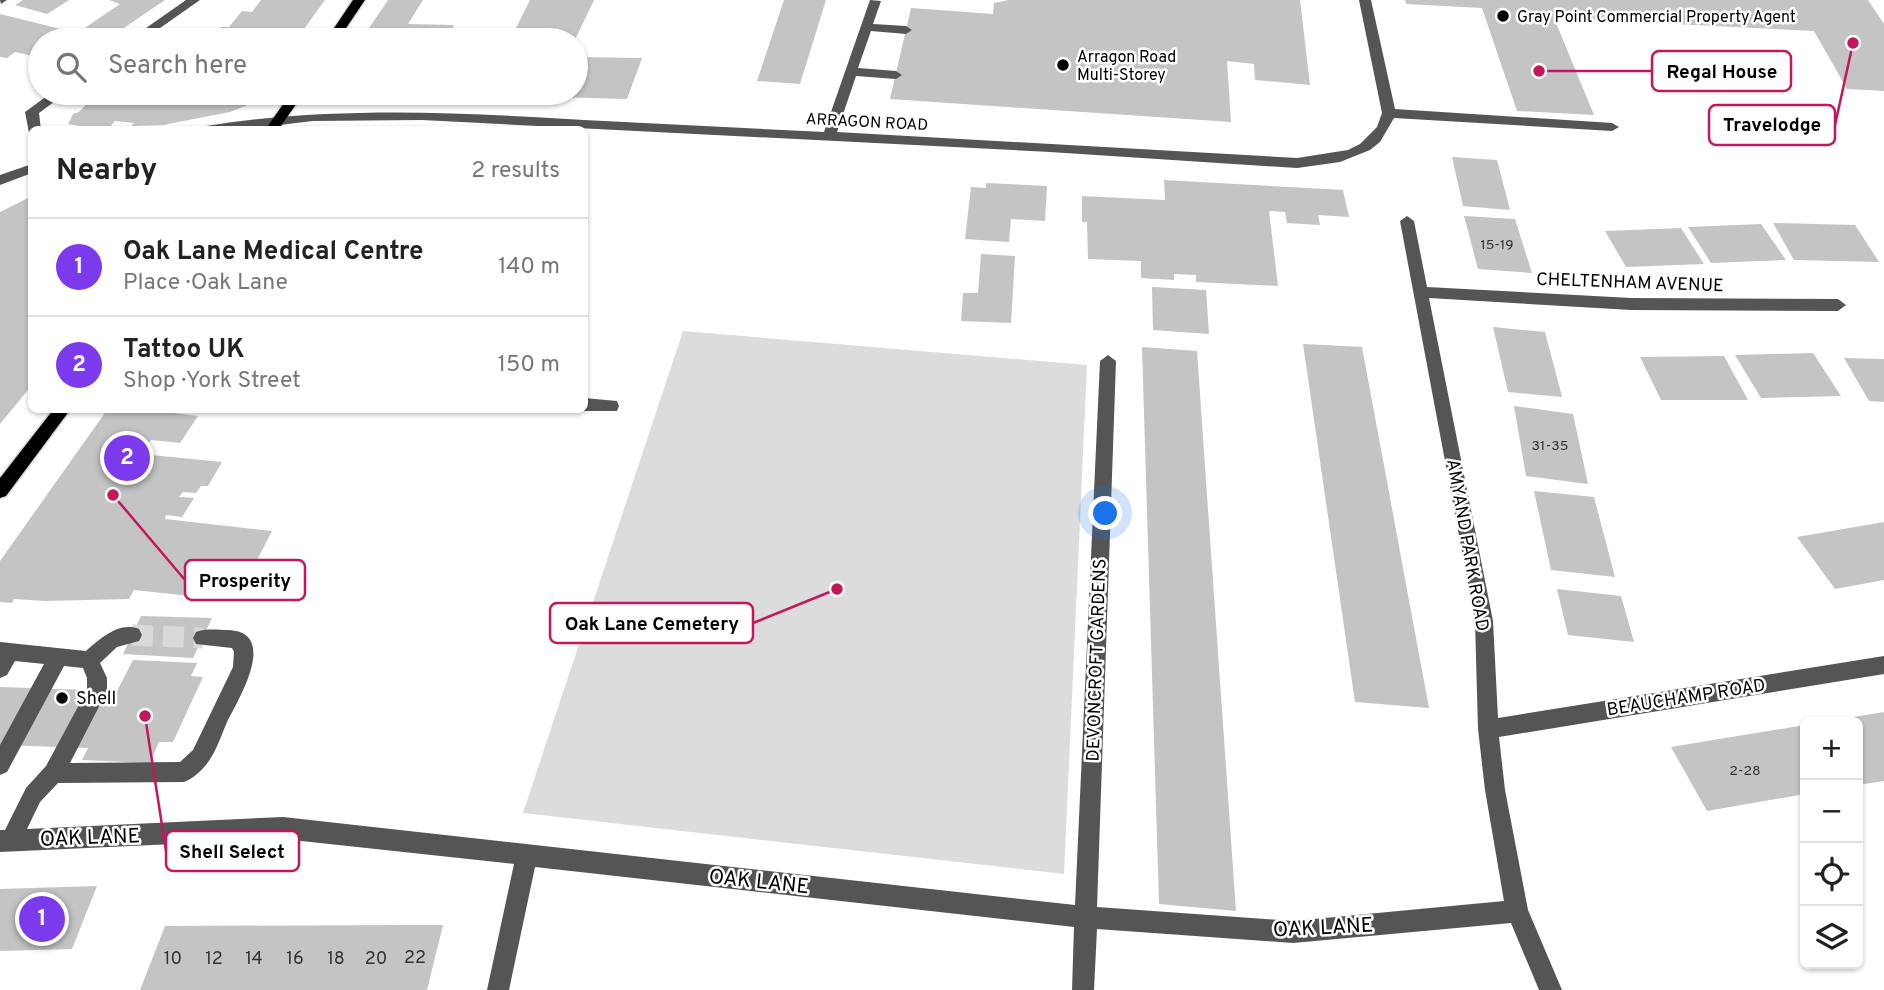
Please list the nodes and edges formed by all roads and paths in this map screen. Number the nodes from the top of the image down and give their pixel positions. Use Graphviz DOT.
graph roads {
  1 [pos="194,0"];
  2 [pos="359,0"];
  3 [pos="1365,0"];
  4 [pos="876,1"];
  5 [pos="869,27"];
  6 [pos="153,28"];
  7 [pos="340,28"];
  8 [pos="906,30"];
  9 [pos="853,72"];
  10 [pos="896,75"];
  11 [pos="42,105"];
  12 [pos="288,105"];
  13 [pos="1389,113"];
  14 [pos="280,117"];
  15 [pos="34,126"];
  16 [pos="229,126"];
  17 [pos="274,126"];
  18 [pos="1612,127"];
  19 [pos="829,136"];
  20 [pos="28,170"];
  21 [pos="0,180"];
  22 [pos="1408,221"];
  23 [pos="1421,292"];
  24 [pos="1838,305"];
  25 [pos="1108,362"];
  26 [pos="588,404"];
  27 [pos="611,406"];
  28 [pos="60,413"];
  29 [pos="0,491"];
  30 [pos="132,635"];
  31 [pos="203,638"];
  32 [pos="59,656"];
  33 [pos="3,657"];
  34 [pos="89,660"];
  35 [pos="1884,665"];
  36 [pos="1488,729"];
  37 [pos="0,765"];
  38 [pos="53,773"];
  39 [pos="5,840"];
  40 [pos="527,855"];
  41 [pos="1517,911"];
  42 [pos="1085,917"];
  43 [pos="498,990"];
  44 [pos="1083,990"];
  45 [pos="1552,990"];
  1 -- 6 [label="street"];
  2 -- 7 [label="main road"];
  3 -- 13 [label="street"];
  4 -- 5 [label="street"];
  5 -- 8 [label="street"];
  5 -- 9 [label="street"];
  9 -- 10 [label="street"];
  9 -- 19 [label="street"];
  11 -- 15 [label="street"];
  12 -- 14 [label="main road"];
  13 -- 18 [label="street"];
  13 -- 19 [label="street, ARRAGON ROAD"];
  14 -- 16 [label="street, ARRAGON ROAD"];
  14 -- 17 [label="main road"];
  14 -- 19 [label="street, ARRAGON ROAD"];
  20 -- 21 [label="street"];
  22 -- 23 [label="street, AMYAND PARK ROAD"];
  23 -- 24 [label="street, CHELTENHAM AVENUE"];
  23 -- 36 [label="street, AMYAND PARK ROAD"];
  25 -- 42 [label="street, DEVONCROFT GARDENS"];
  26 -- 27 [label="street"];
  28 -- 29 [label="main road"];
  30 -- 34 [label="street"];
  31 -- 38 [label="street"];
  32 -- 33 [label="street"];
  32 -- 34 [label="street"];
  32 -- 37 [label="street"];
  34 -- 38 [label="street"];
  35 -- 36 [label="street, BEAUCHAMP ROAD"];
  36 -- 41 [label="street, AMYAND PARK ROAD"];
  38 -- 39 [label="street"];
  39 -- 40 [label="street, OAK LANE"];
  40 -- 42 [label="street, OAK LANE"];
  40 -- 43 [label="street"];
  41 -- 42 [label="street, OAK LANE"];
  41 -- 45 [label="street, AMYAND PARK ROAD"];
  42 -- 44 [label="street, DEVONCROFT GARDENS"];
}
